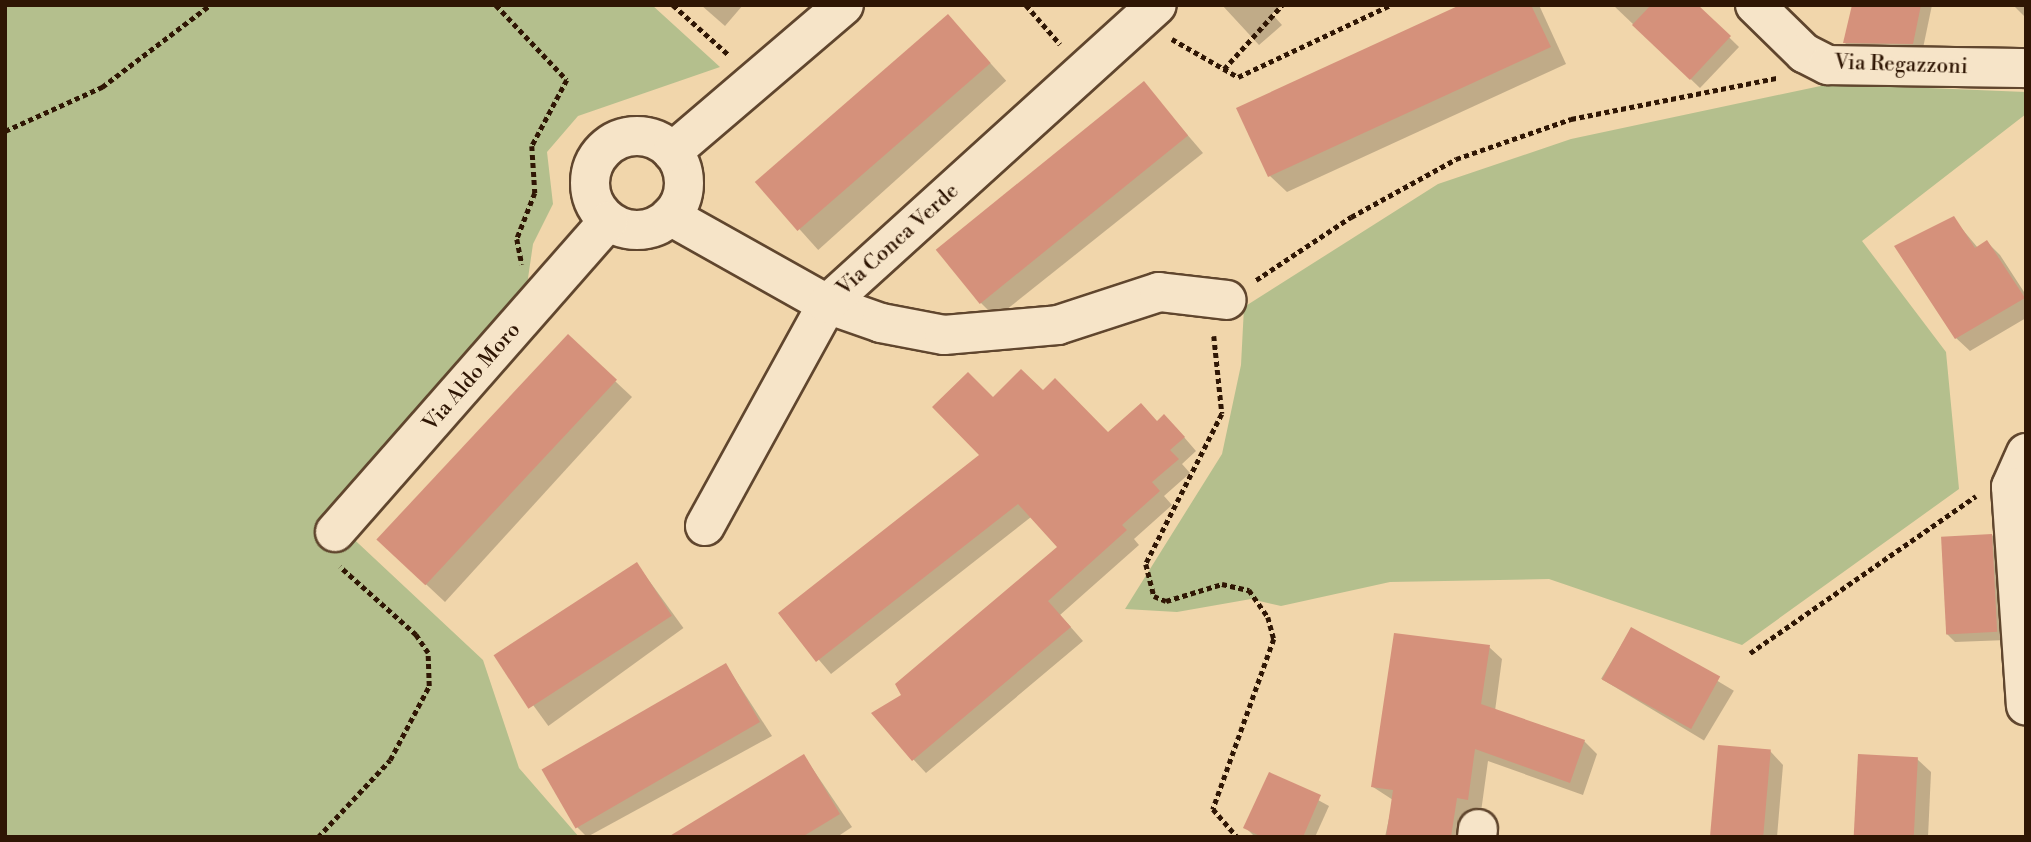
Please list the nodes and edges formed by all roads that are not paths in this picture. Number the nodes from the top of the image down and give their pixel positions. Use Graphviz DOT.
graph roads {
  1 [pos="844,5"];
  2 [pos="1755,5"];
  3 [pos="1149,13"];
  4 [pos="2026,68"];
  5 [pos="672,152"];
  6 [pos="670,216"];
  7 [pos="608,220"];
  8 [pos="1217,299"];
  9 [pos="827,304"];
  10 [pos="2026,453"];
  11 [pos="705,526"];
  12 [pos="335,533"];
  13 [pos="2026,705"];
  1 -- 5 [label="street"];
  2 -- 4 [label="street, Via Regazzoni"];
  3 -- 9 [label="street, Via Conca Verde"];
  5 -- 6 [label="street"];
  5 -- 7 [label="street"];
  6 -- 7 [label="street"];
  6 -- 9 [label="street"];
  7 -- 12 [label="street, Via Aldo Moro"];
  8 -- 9 [label="street"];
  9 -- 11 [label="street, Via Conca Verde"];
  10 -- 13 [label="street"];
}
